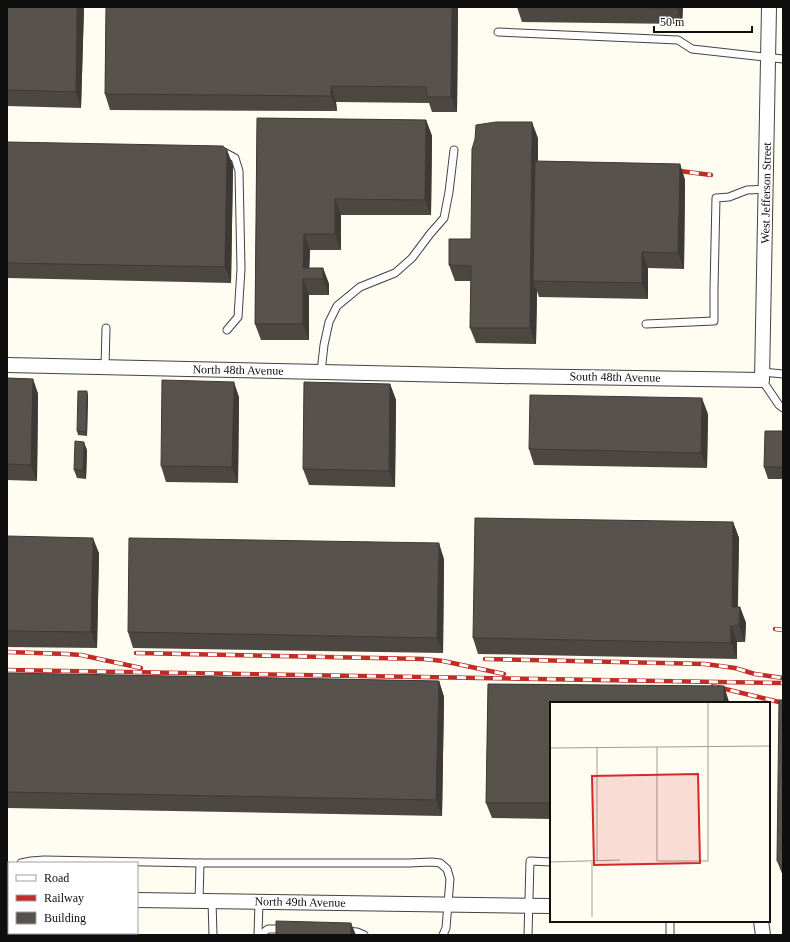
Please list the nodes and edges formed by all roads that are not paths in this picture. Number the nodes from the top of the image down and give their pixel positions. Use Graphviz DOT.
graph roads {
  1 [pos="769,7"];
  2 [pos="498,32"];
  3 [pos="768,57"];
  4 [pos="783,59"];
  5 [pos="454,150"];
  6 [pos="216,152"];
  7 [pos="767,189"];
  8 [pos="646,324"];
  9 [pos="106,328"];
  10 [pos="227,330"];
  11 [pos="7,365"];
  12 [pos="105,367"];
  13 [pos="321,372"];
  14 [pos="783,374"];
  15 [pos="468,375"];
  16 [pos="762,376"];
  17 [pos="783,408"];
  18 [pos="26,862"];
  19 [pos="550,862"];
  20 [pos="200,863"];
  21 [pos="138,900"];
  22 [pos="205,901"];
  23 [pos="258,902"];
  24 [pos="449,904"];
  25 [pos="528,906"];
  26 [pos="550,906"];
  27 [pos="670,922"];
  28 [pos="761,922"];
  29 [pos="292,929"];
  30 [pos="342,931"];
  31 [pos="212,935"];
  32 [pos="259,935"];
  33 [pos="364,935"];
  34 [pos="443,935"];
  35 [pos="528,935"];
  36 [pos="670,935"];
  37 [pos="762,935"];
  1 -- 3 [label="street, West Jefferson Street"];
  2 -- 3 [label="lane"];
  3 -- 4 [label="lane"];
  3 -- 7 [label="street, West Jefferson Street"];
  5 -- 13 [label="lane"];
  6 -- 10 [label="lane"];
  7 -- 8 [label="lane"];
  7 -- 16 [label="street, West Jefferson Street"];
  9 -- 12 [label="lane"];
  11 -- 12 [label="street, North 48th Avenue"];
  12 -- 13 [label="street, North 48th Avenue"];
  13 -- 15 [label="street, North 48th Avenue"];
  14 -- 16 [label="lane"];
  15 -- 16 [label="street, South 48th Avenue"];
  16 -- 17 [label="lane"];
  18 -- 20 [label="lane"];
  19 -- 25 [label="lane"];
  20 -- 22 [label="lane"];
  20 -- 24 [label="lane"];
  21 -- 22 [label="street, North 49th Avenue"];
  22 -- 23 [label="street, North 49th Avenue"];
  22 -- 31 [label="lane"];
  23 -- 24 [label="street, North 49th Avenue"];
  23 -- 32 [label="lane"];
  24 -- 25 [label="street, North 49th Avenue"];
  24 -- 34 [label="lane"];
  25 -- 26 [label="street, North 49th Avenue"];
  25 -- 35 [label="lane"];
  27 -- 36 [label="lane"];
  28 -- 37 [label="street"];
  29 -- 32 [label="lane"];
  30 -- 33 [label="lane"];
}
